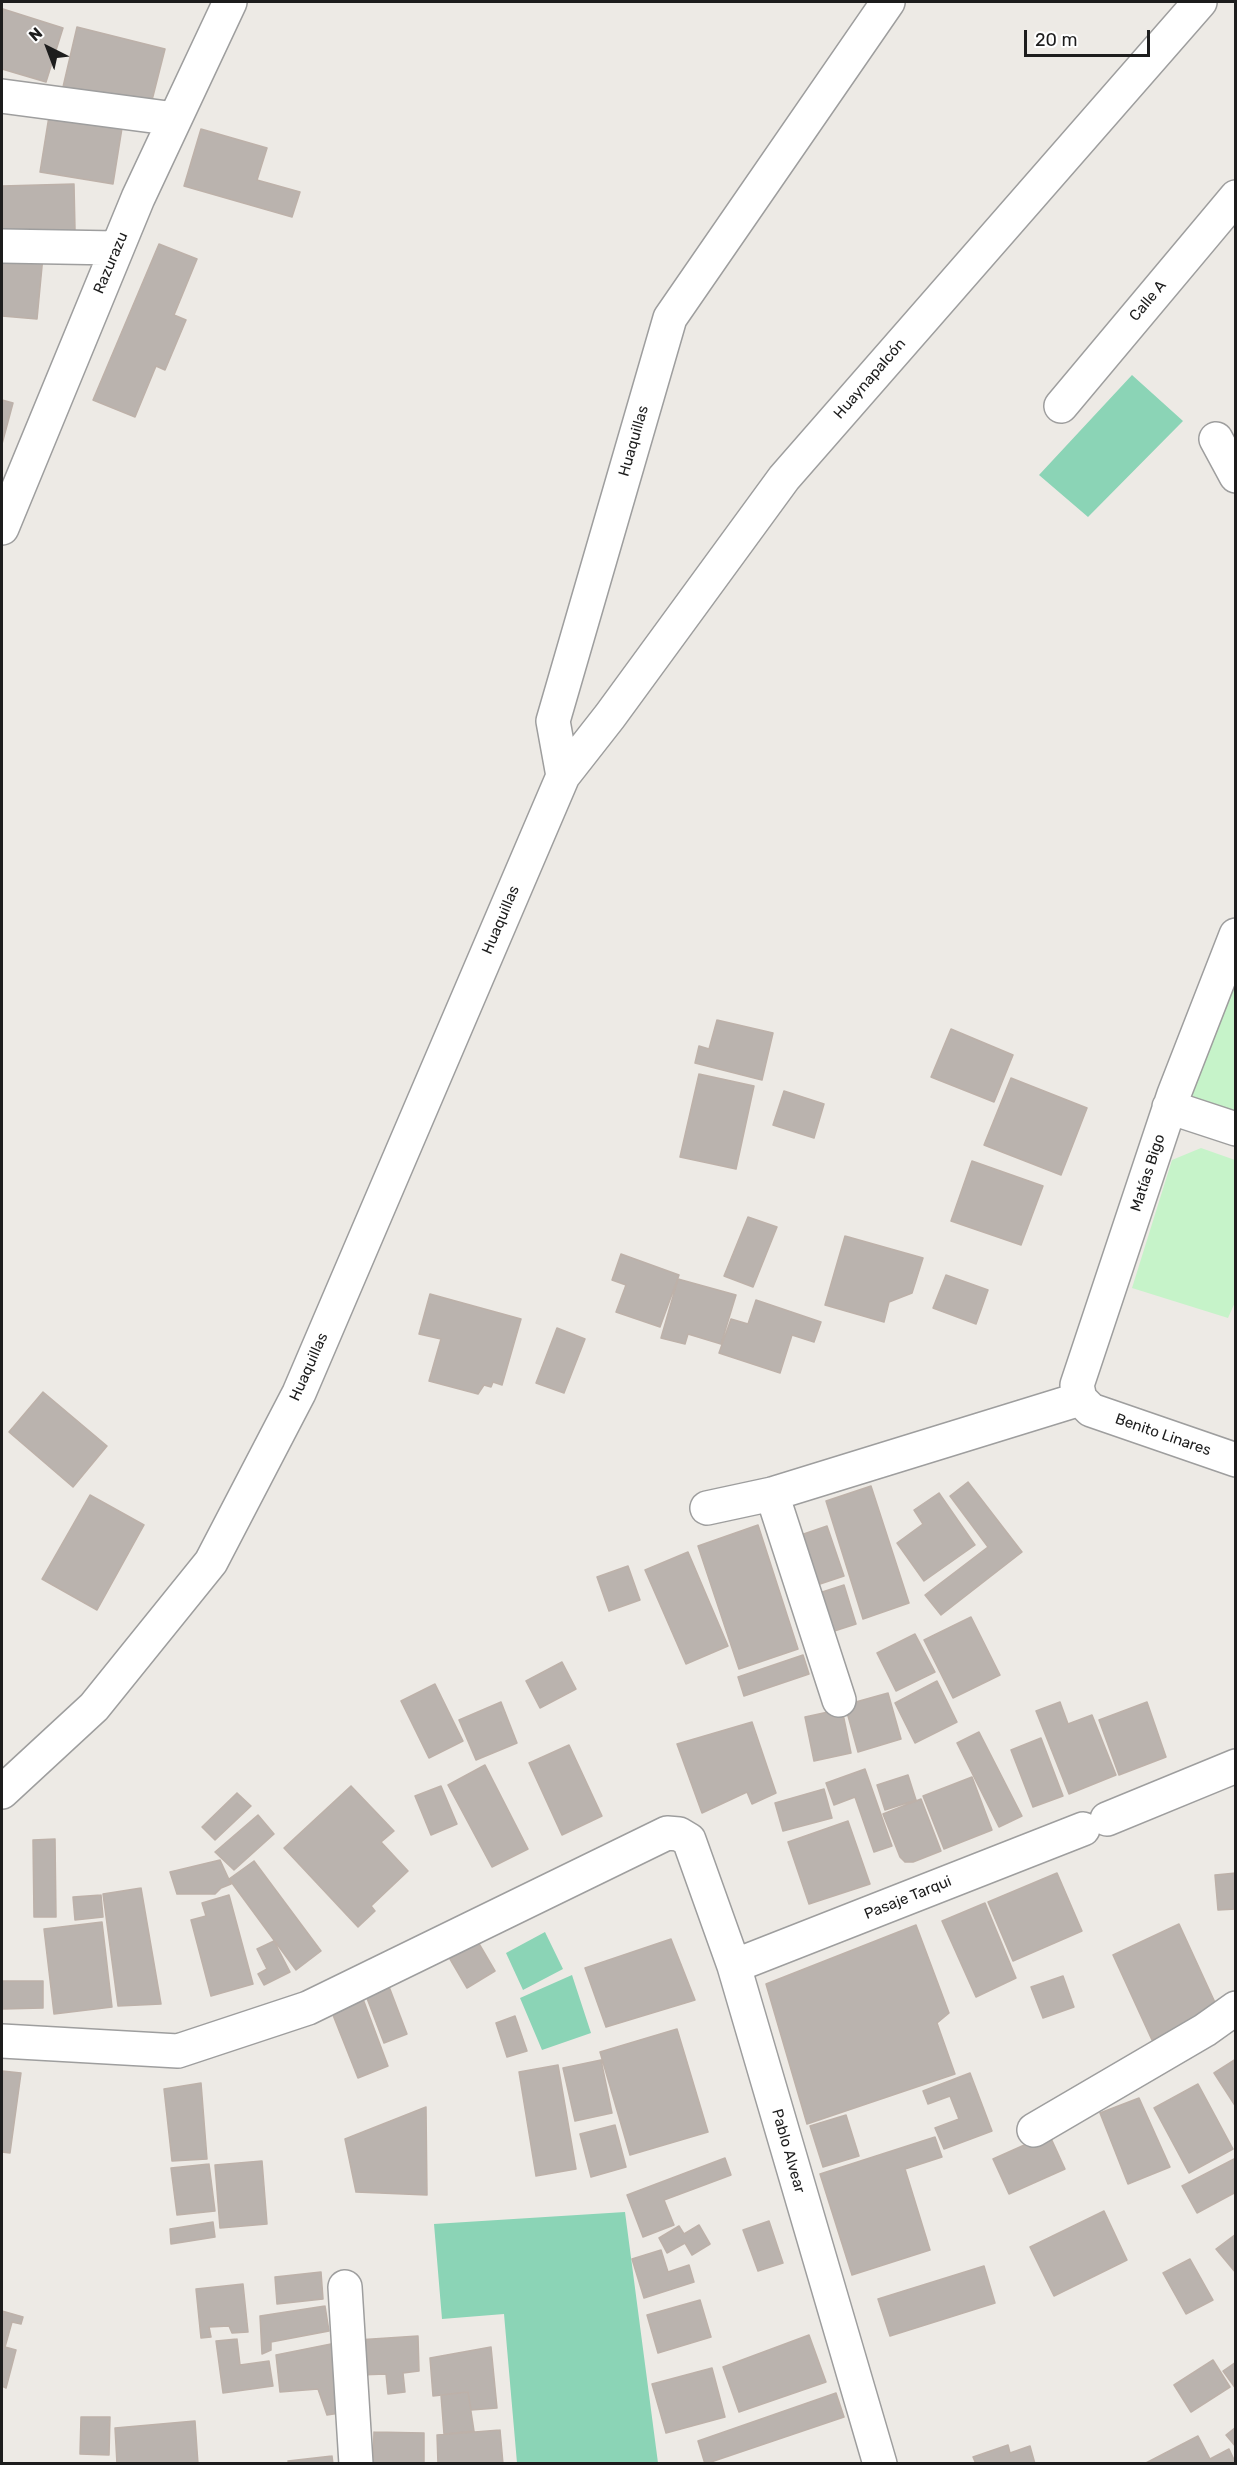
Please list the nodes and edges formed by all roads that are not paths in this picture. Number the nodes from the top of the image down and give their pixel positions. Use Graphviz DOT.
graph roads {
  1 [pos="230,2"];
  2 [pos="888,2"];
  3 [pos="1200,2"];
  4 [pos="2,96"];
  5 [pos="175,119"];
  6 [pos="1236,197"];
  7 [pos="2,246"];
  8 [pos="117,248"];
  9 [pos="1061,406"];
  10 [pos="1216,439"];
  11 [pos="1236,476"];
  12 [pos="2,528"];
  13 [pos="563,776"];
  14 [pos="1236,934"];
  15 [pos="1169,1107"];
  16 [pos="1236,1129"];
  17 [pos="1085,1404"];
  18 [pos="1236,1460"];
  19 [pos="772,1494"];
  20 [pos="707,1508"];
  21 [pos="839,1700"];
  22 [pos="1236,1766"];
  23 [pos="2,1792"];
  24 [pos="734,1966"];
  25 [pos="1236,2008"];
  26 [pos="2,2041"];
  27 [pos="1034,2130"];
  28 [pos="345,2287"];
  29 [pos="356,2463"];
  30 [pos="880,2463"];
  1 -- 5 [label="street, Razurazu"];
  2 -- 13 [label="street, Huaquillas"];
  3 -- 13 [label="street, Huaynapalcón"];
  4 -- 5 [label="street"];
  5 -- 8 [label="street, Razurazu"];
  6 -- 9 [label="street, Calle A"];
  7 -- 8 [label="street"];
  8 -- 12 [label="street, Razurazu"];
  10 -- 11 [label="street"];
  13 -- 23 [label="street, Huaquillas"];
  14 -- 15 [label="street, Matías Bigo"];
  15 -- 16 [label="street"];
  15 -- 17 [label="street, Matías Bigo"];
  17 -- 18 [label="street, Benito Linares"];
  17 -- 19 [label="street"];
  19 -- 20 [label="street"];
  19 -- 21 [label="street"];
  22 -- 24 [label="street, Pasaje Tarqui"];
  24 -- 26 [label="street, Pablo Alvear"];
  24 -- 30 [label="street, Pablo Alvear"];
  25 -- 27 [label="street"];
  28 -- 29 [label="street"];
}
